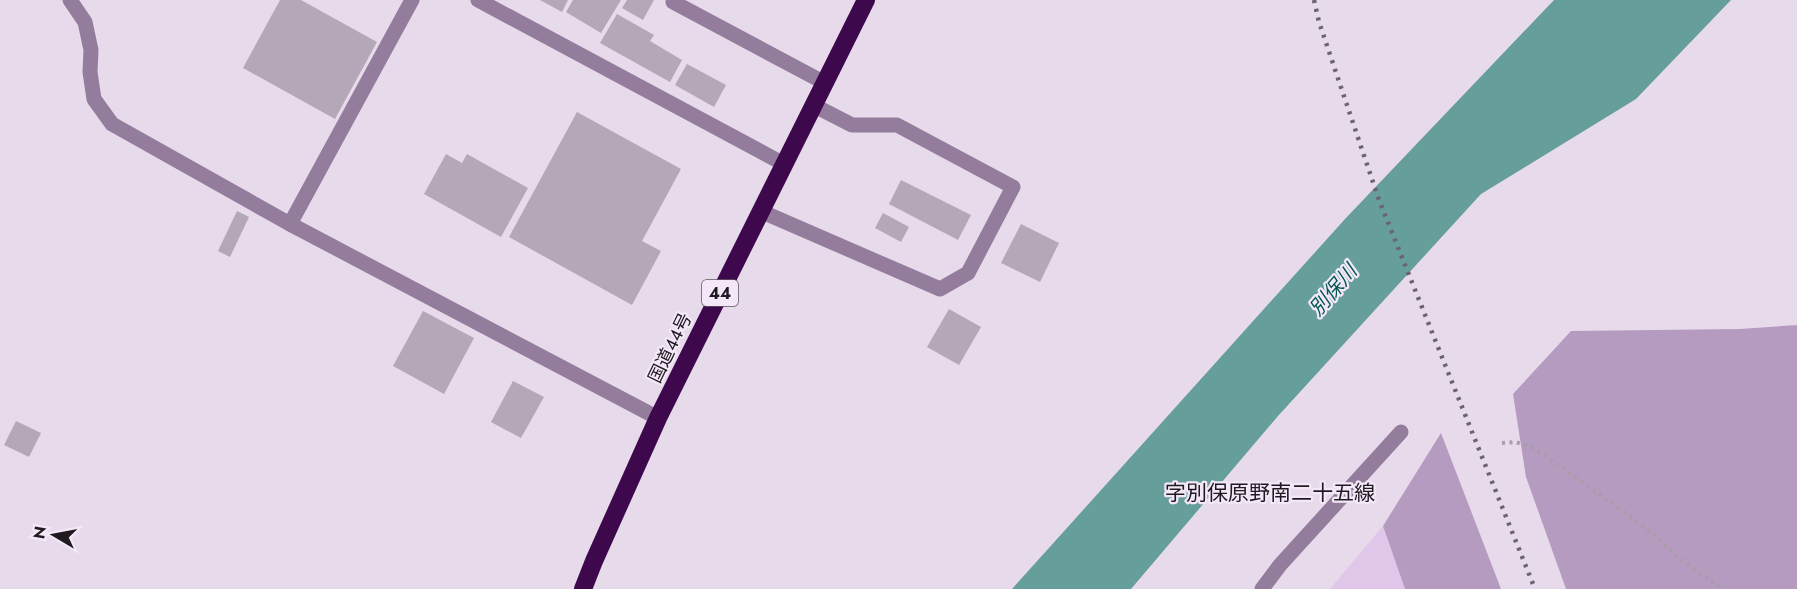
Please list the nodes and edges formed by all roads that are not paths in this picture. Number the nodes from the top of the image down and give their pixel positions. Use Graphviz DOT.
graph roads {
  1 [pos="70,0"];
  2 [pos="412,0"];
  3 [pos="478,0"];
  4 [pos="674,0"];
  5 [pos="866,0"];
  6 [pos="825,83"];
  7 [pos="813,105"];
  8 [pos="784,164"];
  9 [pos="760,212"];
  10 [pos="290,224"];
  11 [pos="658,418"];
  12 [pos="1401,432"];
  13 [pos="583,589"];
  14 [pos="1262,589"];
  1 -- 10 [label="street"];
  2 -- 10 [label="street"];
  3 -- 8 [label="street"];
  4 -- 6 [label="street"];
  5 -- 6 [label="highway, 国道44号 / 44"];
  6 -- 7 [label="highway, 国道44号 / 44"];
  7 -- 8 [label="highway, 国道44号 / 44"];
  7 -- 9 [label="street"];
  8 -- 9 [label="highway, 国道44号 / 44"];
  9 -- 11 [label="highway, 国道44号 / 44"];
  10 -- 11 [label="street"];
  11 -- 13 [label="highway, 国道44号 / 44"];
  12 -- 14 [label="street"];
}
